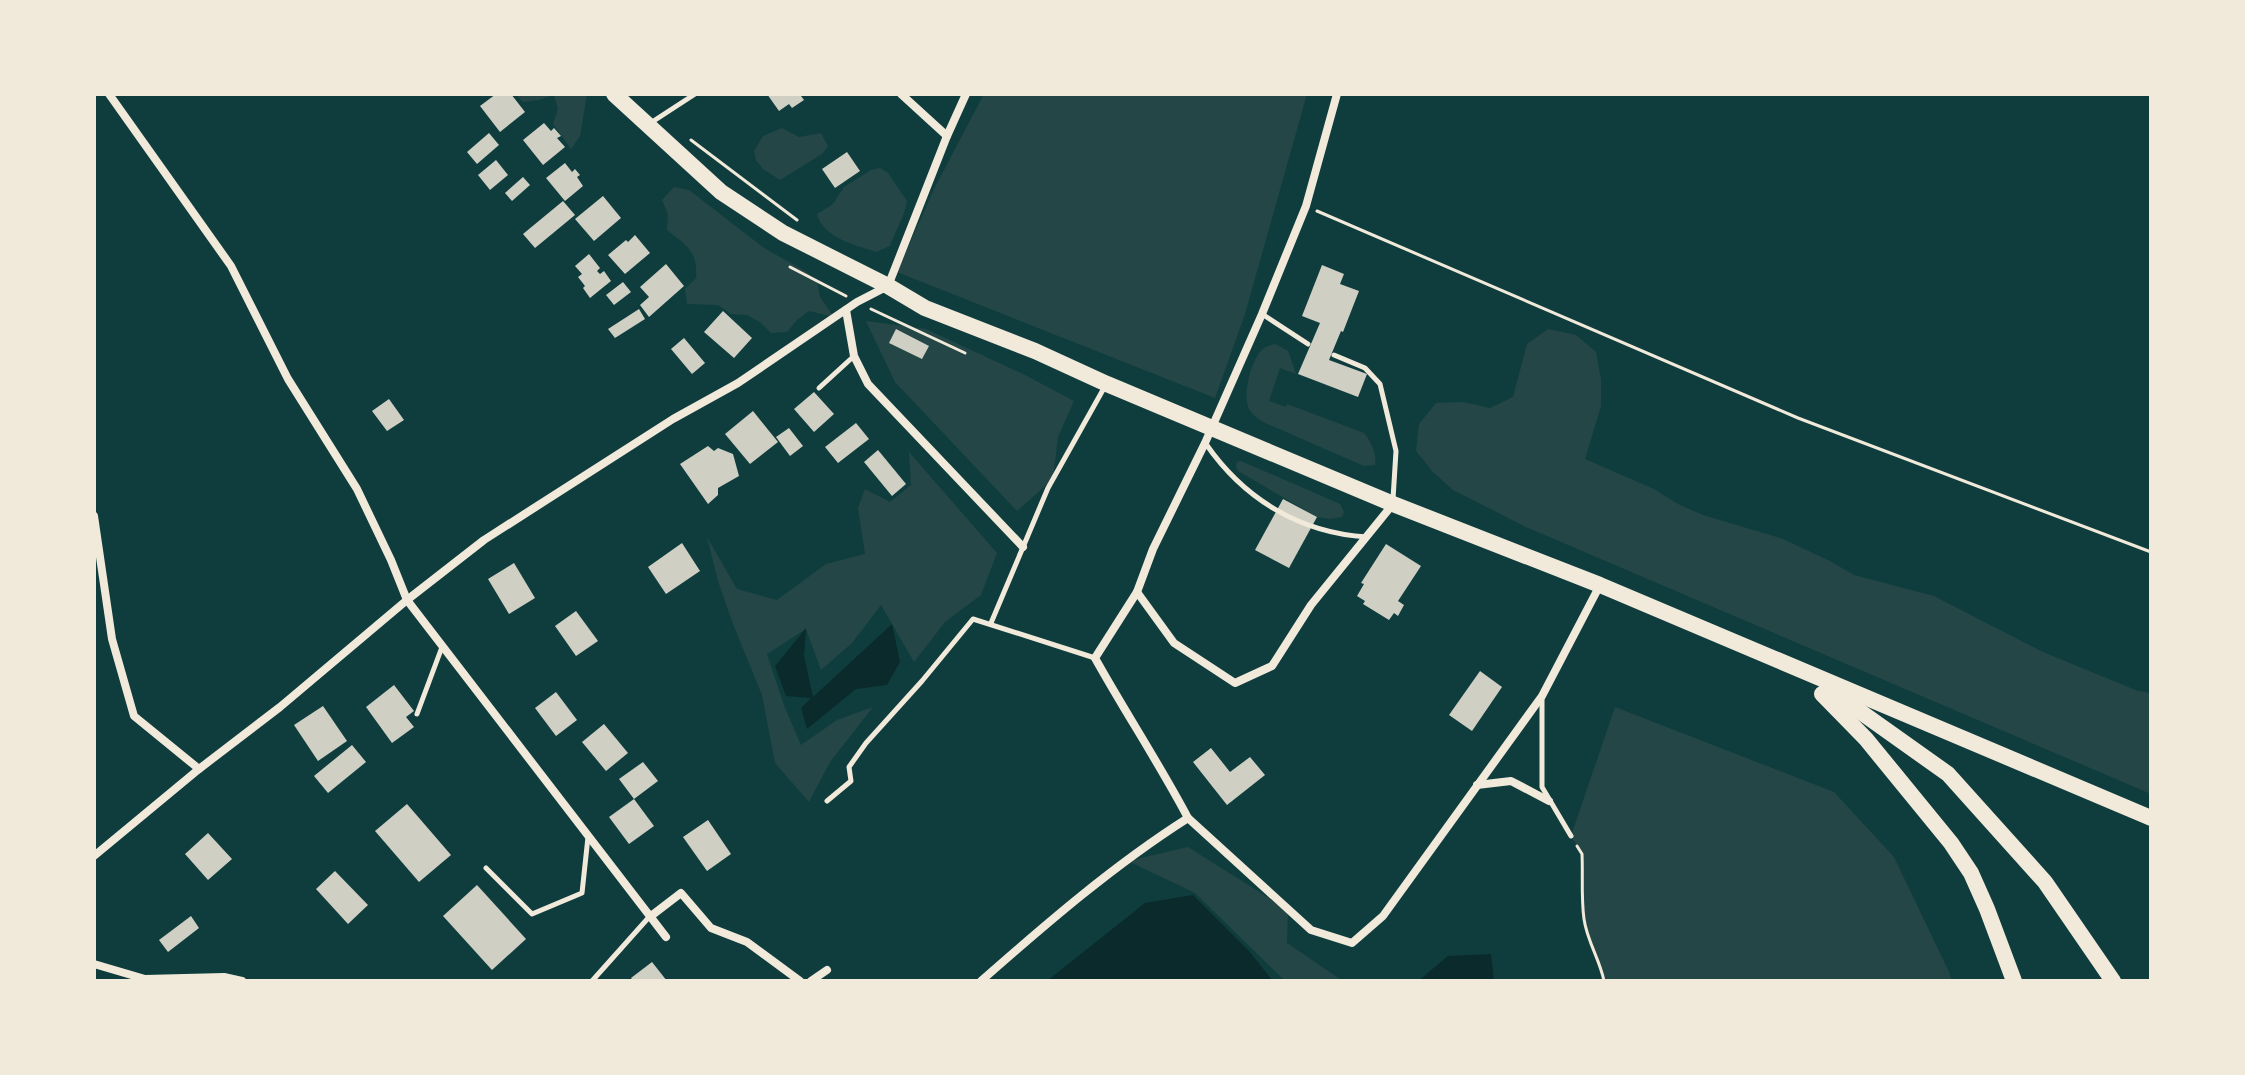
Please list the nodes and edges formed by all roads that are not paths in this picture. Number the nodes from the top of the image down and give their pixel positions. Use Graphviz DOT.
graph roads {
  1 [pos="109,94"];
  2 [pos="614,94"];
  3 [pos="695,94"];
  4 [pos="901,94"];
  5 [pos="966,94"];
  6 [pos="1337,94"];
  7 [pos="647,125"];
  8 [pos="947,136"];
  9 [pos="888,286"];
  10 [pos="846,310"];
  11 [pos="1262,314"];
  12 [pos="1308,344"];
  13 [pos="1334,355"];
  14 [pos="854,356"];
  15 [pos="1107,384"];
  16 [pos="819,388"];
  17 [pos="1213,427"];
  18 [pos="1205,443"];
  19 [pos="1393,504"];
  20 [pos="94,516"];
  21 [pos="1367,537"];
  22 [pos="1023,547"];
  23 [pos="1600,585"];
  24 [pos="1137,592"];
  25 [pos="407,600"];
  26 [pos="991,623"];
  27 [pos="443,646"];
  28 [pos="1095,658"];
  29 [pos="1796,667"];
  30 [pos="1542,696"];
  31 [pos="417,714"];
  32 [pos="199,769"];
  33 [pos="1477,785"];
  34 [pos="827,801"];
  35 [pos="1549,801"];
  36 [pos="1188,818"];
  37 [pos="2151,818"];
  38 [pos="588,836"];
  39 [pos="1571,836"];
  40 [pos="94,856"];
  41 [pos="486,868"];
  42 [pos="651,916"];
  43 [pos="666,937"];
  44 [pos="94,964"];
  45 [pos="827,970"];
  46 [pos="242,981"];
  47 [pos="592,981"];
  48 [pos="800,981"];
  49 [pos="811,981"];
  50 [pos="981,981"];
  51 [pos="2014,981"];
  52 [pos="2113,981"];
  1 -- 25 [label="street"];
  2 -- 7 [label="main road"];
  3 -- 7 [label="lane"];
  4 -- 8 [label="street"];
  5 -- 8 [label="street"];
  6 -- 11 [label="street"];
  7 -- 9 [label="main road"];
  8 -- 9 [label="street"];
  9 -- 10 [label="street"];
  9 -- 15 [label="main road"];
  10 -- 14 [label="street"];
  10 -- 25 [label="street"];
  11 -- 12 [label="lane"];
  11 -- 17 [label="street"];
  13 -- 19 [label="lane"];
  14 -- 16 [label="lane"];
  14 -- 22 [label="street"];
  15 -- 17 [label="main road"];
  15 -- 22 [label="lane"];
  17 -- 18 [label="street"];
  17 -- 19 [label="main road"];
  18 -- 21 [label="lane"];
  18 -- 24 [label="street"];
  19 -- 21 [label="street"];
  19 -- 23 [label="main road"];
  20 -- 32 [label="street"];
  21 -- 24 [label="street"];
  22 -- 26 [label="lane"];
  23 -- 29 [label="main road"];
  23 -- 30 [label="street"];
  24 -- 28 [label="street"];
  25 -- 27 [label="street"];
  25 -- 32 [label="street"];
  26 -- 28 [label="lane"];
  26 -- 34 [label="lane"];
  27 -- 31 [label="lane"];
  27 -- 38 [label="street"];
  28 -- 36 [label="street"];
  29 -- 37 [label="main road"];
  29 -- 51 [label="main road"];
  29 -- 52 [label="main road"];
  30 -- 33 [label="street"];
  30 -- 35 [label="lane"];
  32 -- 40 [label="street"];
  33 -- 35 [label="street"];
  33 -- 36 [label="street"];
  35 -- 39 [label="lane"];
  36 -- 50 [label="street"];
  38 -- 41 [label="lane"];
  38 -- 42 [label="street"];
  42 -- 43 [label="street"];
  42 -- 47 [label="lane"];
  42 -- 48 [label="street"];
  44 -- 46 [label="street"];
  45 -- 49 [label="street"];
}
